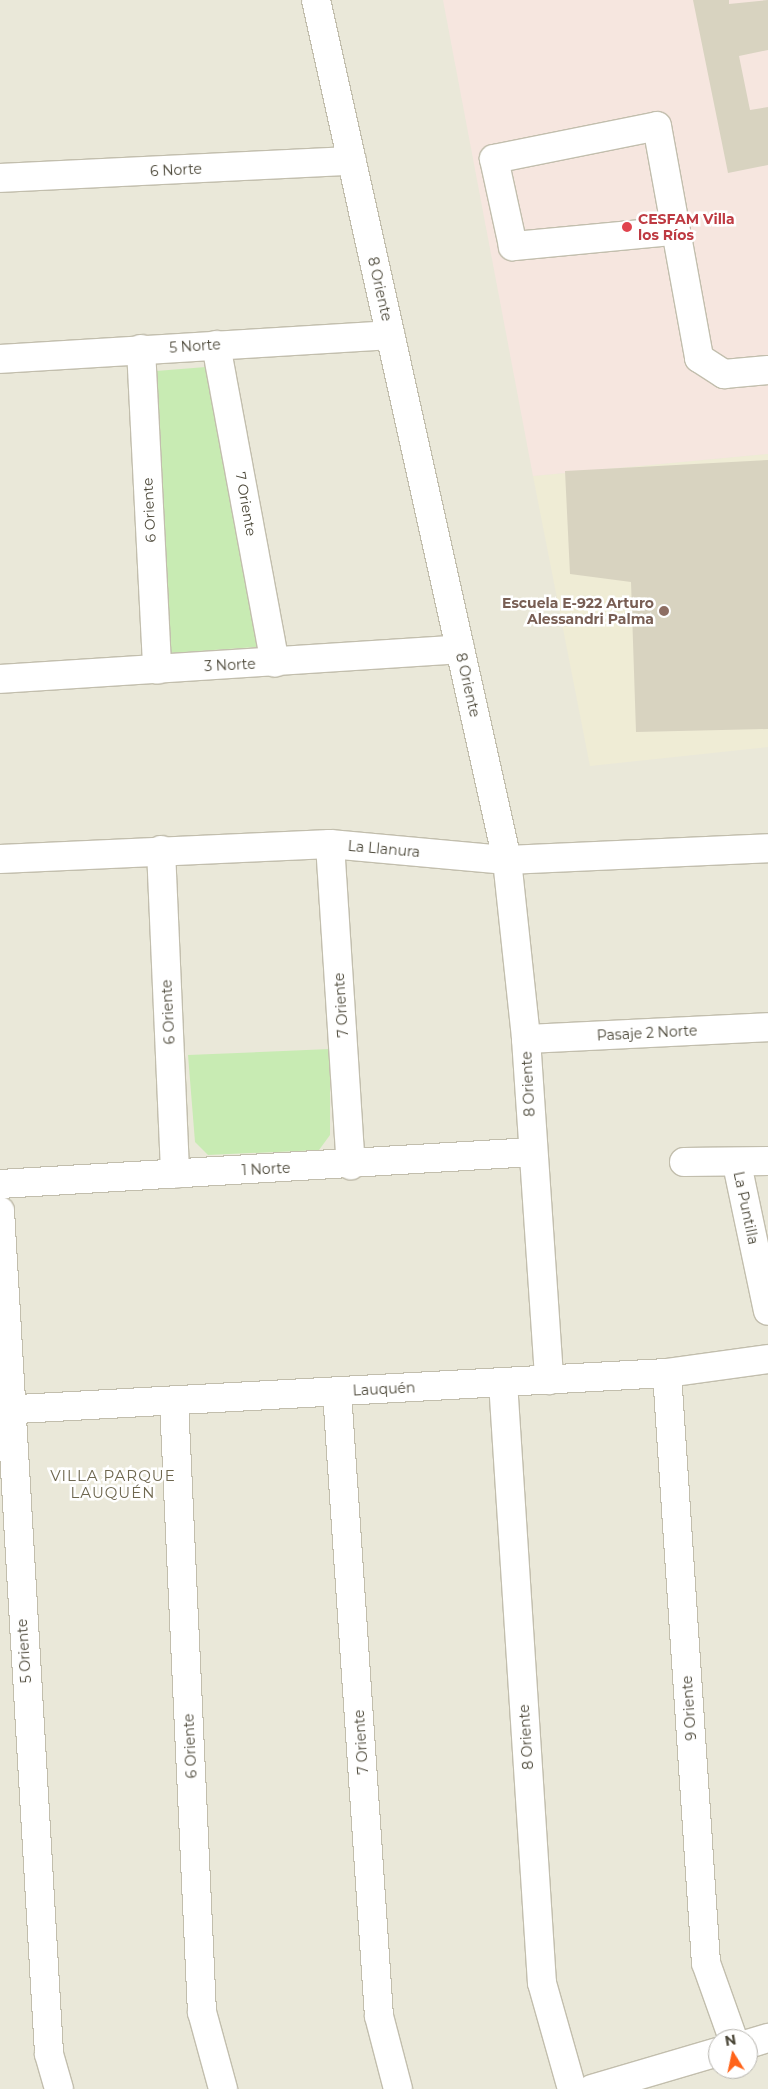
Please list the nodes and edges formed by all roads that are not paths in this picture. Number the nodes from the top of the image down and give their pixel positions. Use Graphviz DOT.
graph roads {
  1 [pos="316,0"];
  2 [pos="352,161"];
  3 [pos="0,178"];
  4 [pos="673,230"];
  5 [pos="390,334"];
  6 [pos="216,345"];
  7 [pos="141,350"];
  8 [pos="0,358"];
  9 [pos="768,370"];
  10 [pos="460,649"];
  11 [pos="275,663"];
  12 [pos="157,670"];
  13 [pos="0,679"];
  14 [pos="330,844"];
  15 [pos="768,848"];
  16 [pos="161,850"];
  17 [pos="0,859"];
  18 [pos="507,860"];
  19 [pos="768,1027"];
  20 [pos="526,1040"];
  21 [pos="532,1152"];
  22 [pos="768,1161"];
  23 [pos="684,1162"];
  24 [pos="737,1164"];
  25 [pos="351,1165"];
  26 [pos="175,1174"];
  27 [pos="0,1184"];
  28 [pos="0,1211"];
  29 [pos="768,1312"];
  30 [pos="768,1359"];
  31 [pos="667,1373"];
  32 [pos="549,1380"];
  33 [pos="503,1382"];
  34 [pos="336,1392"];
  35 [pos="174,1401"];
  36 [pos="5,1410"];
  37 [pos="729,2029"];
  38 [pos="708,2055"];
  39 [pos="59,2089"];
  40 [pos="223,2089"];
  41 [pos="398,2089"];
  42 [pos="572,2089"];
  43 [pos="592,2089"];
  1 -- 2 [label="street, 8 Oriente"];
  2 -- 3 [label="street, 6 Norte"];
  2 -- 5 [label="street, 8 Oriente"];
  4 -- 4 [label="street"];
  4 -- 9 [label="street"];
  5 -- 6 [label="street, 5 Norte"];
  5 -- 10 [label="street, 8 Oriente"];
  6 -- 7 [label="street, 5 Norte"];
  6 -- 11 [label="street, 7 Oriente"];
  7 -- 8 [label="street, 5 Norte"];
  7 -- 12 [label="street, 6 Oriente"];
  10 -- 11 [label="street, 3 Norte"];
  10 -- 18 [label="street, 8 Oriente"];
  11 -- 12 [label="street, 3 Norte"];
  12 -- 13 [label="street, 3 Norte"];
  14 -- 16 [label="street, La Llanura"];
  14 -- 18 [label="street, La Llanura"];
  14 -- 25 [label="street, 7 Oriente"];
  15 -- 18 [label="street, La Llanura"];
  16 -- 17 [label="street, La Llanura"];
  16 -- 26 [label="street, 6 Oriente"];
  18 -- 20 [label="street, 8 Oriente"];
  19 -- 20 [label="street, Pasaje 2 Norte"];
  20 -- 21 [label="street, 8 Oriente"];
  21 -- 25 [label="street, 1 Norte"];
  21 -- 32 [label="street, 8 Oriente"];
  22 -- 24 [label="street, La Puntilla"];
  23 -- 24 [label="street, La Puntilla"];
  24 -- 29 [label="street, La Puntilla"];
  25 -- 26 [label="street, 1 Norte"];
  26 -- 27 [label="street, 1 Norte"];
  28 -- 36 [label="street, 5 Oriente"];
  30 -- 31 [label="street, Lauquén"];
  31 -- 32 [label="street, Lauquén"];
  31 -- 37 [label="street, 9 Oriente"];
  32 -- 33 [label="street, Lauquén"];
  33 -- 34 [label="street, Lauquén"];
  33 -- 42 [label="street, 8 Oriente"];
  34 -- 35 [label="street, Lauquén"];
  34 -- 41 [label="street, 7 Oriente"];
  35 -- 36 [label="street, Lauquén"];
  35 -- 40 [label="street, 6 Oriente"];
  36 -- 39 [label="street, 5 Oriente"];
  38 -- 43 [label="street"];
}
